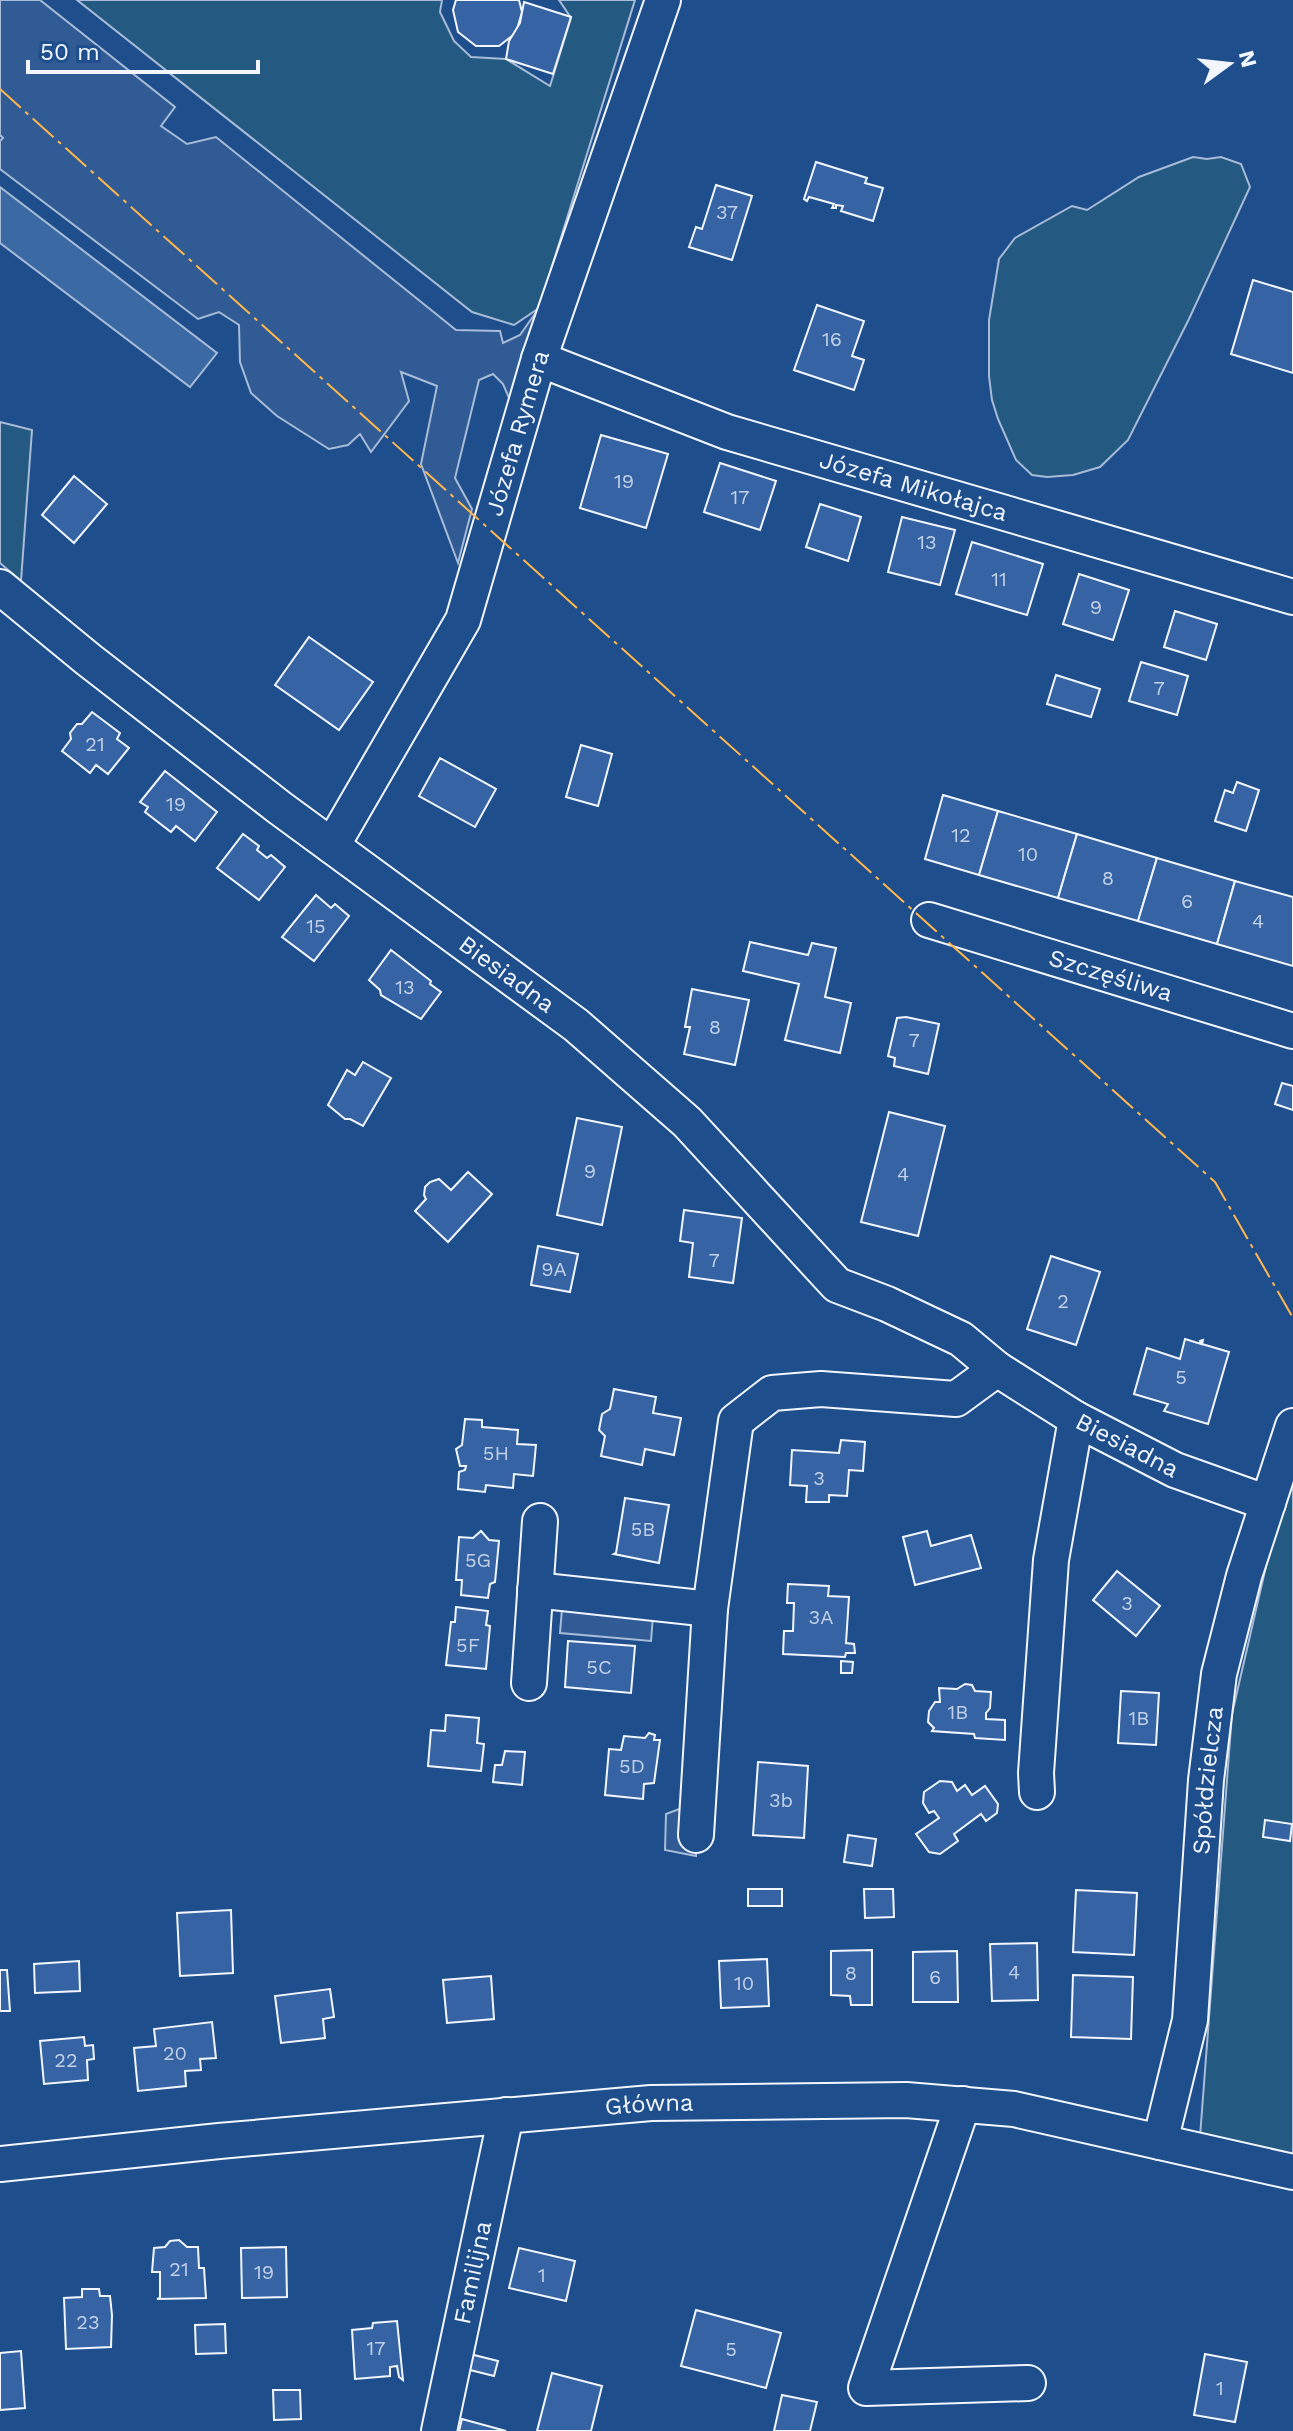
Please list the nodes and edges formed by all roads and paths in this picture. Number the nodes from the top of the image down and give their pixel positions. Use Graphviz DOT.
graph roads {
  1 [pos="663,0"];
  2 [pos="539,359"];
  3 [pos="0,587"];
  4 [pos="1293,597"];
  5 [pos="332,846"];
  6 [pos="929,920"];
  7 [pos="1293,1031"];
  8 [pos="997,1369"];
  9 [pos="1076,1419"];
  10 [pos="1293,1426"];
  11 [pos="1268,1503"];
  12 [pos="540,1521"];
  13 [pos="535,1590"];
  14 [pos="710,1609"];
  15 [pos="529,1683"];
  16 [pos="1037,1792"];
  17 [pos="696,1835"];
  18 [pos="963,2104"];
  19 [pos="506,2115"];
  20 [pos="1160,2142"];
  21 [pos="0,2164"];
  22 [pos="1293,2172"];
  23 [pos="1028,2383"];
  24 [pos="439,2431"];
  1 -- 2 [label="street, Józefa Rymera"];
  2 -- 4 [label="street, Józefa Mikołajca"];
  2 -- 5 [label="street, Józefa Rymera"];
  3 -- 5 [label="street, Biesiadna"];
  5 -- 8 [label="street, Biesiadna"];
  6 -- 7 [label="street, Szczęśliwa"];
  8 -- 9 [label="street, Biesiadna"];
  8 -- 14 [label="street"];
  9 -- 11 [label="street, Biesiadna"];
  9 -- 16 [label="street"];
  10 -- 11 [label="street, Spółdzielcza"];
  11 -- 20 [label="street, Spółdzielcza"];
  12 -- 13 [label="street"];
  13 -- 14 [label="street"];
  13 -- 15 [label="street"];
  14 -- 17 [label="street"];
  18 -- 19 [label="street, Główna"];
  18 -- 20 [label="street, Główna"];
  18 -- 23 [label="street"];
  19 -- 21 [label="street, Główna"];
  19 -- 24 [label="street, Familijna"];
  20 -- 22 [label="street, Główna"];
}
